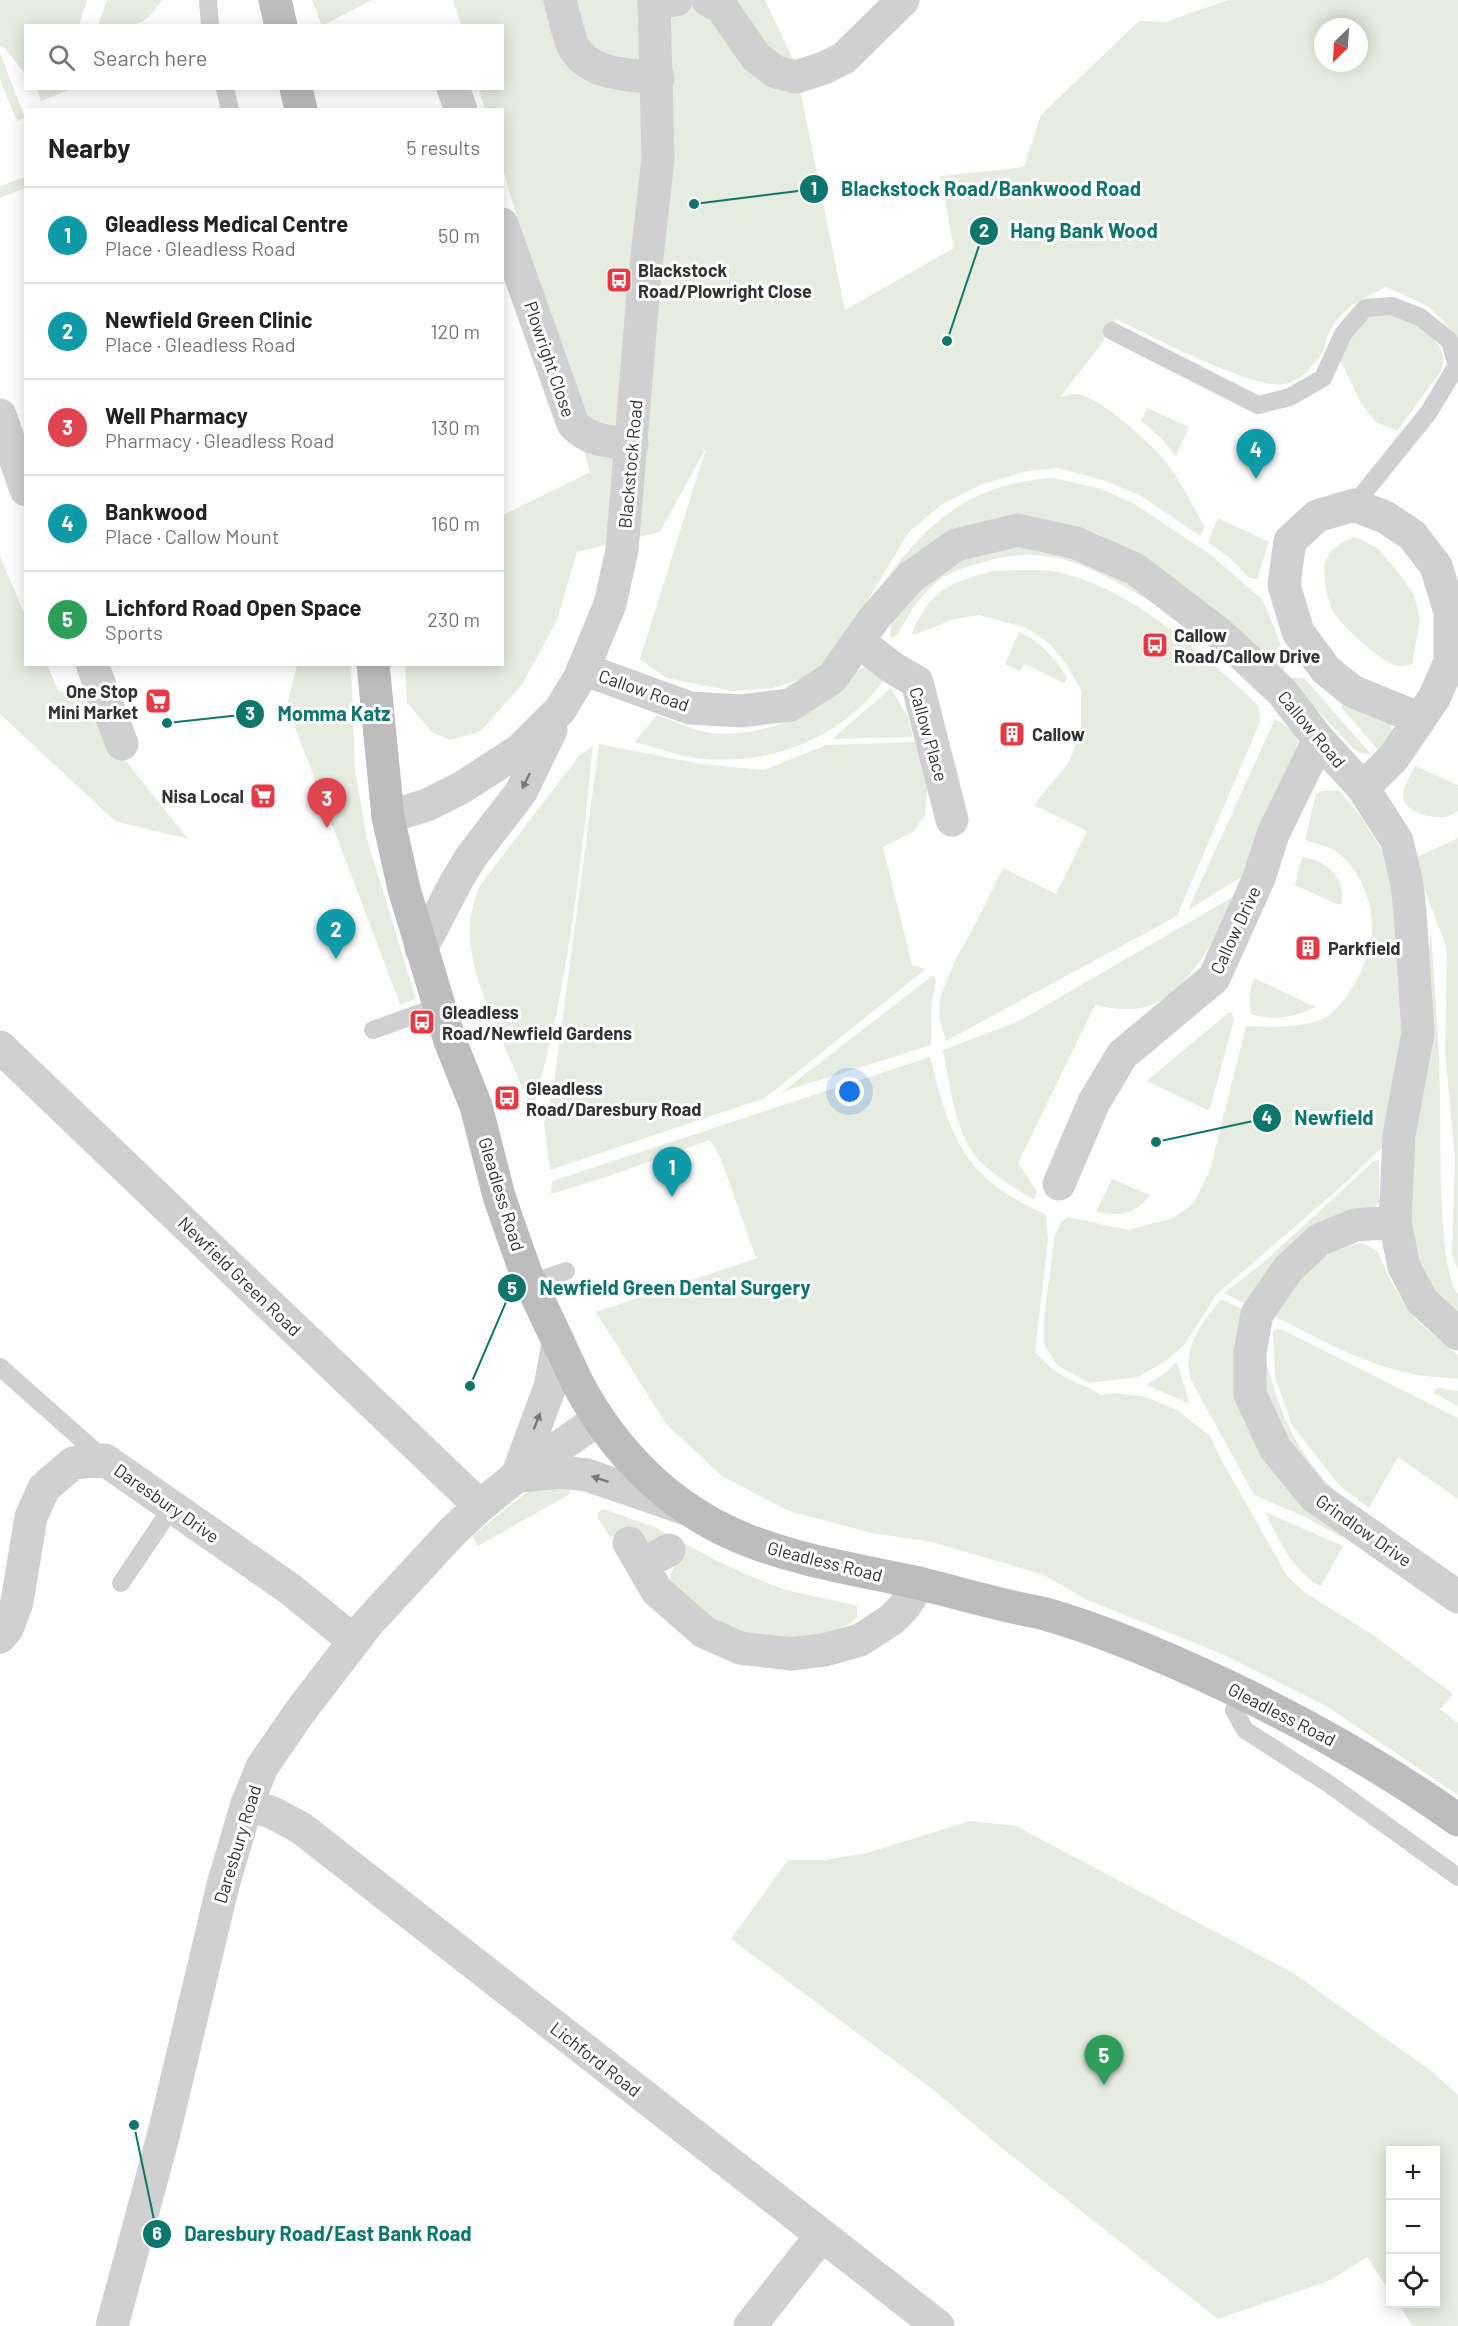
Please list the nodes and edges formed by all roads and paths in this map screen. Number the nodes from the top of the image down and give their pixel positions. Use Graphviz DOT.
graph roads {
  1 [pos="208,0"];
  2 [pos="275,0"];
  3 [pos="560,0"];
  4 [pos="708,0"];
  5 [pos="903,0"];
  6 [pos="661,1"];
  7 [pos="210,24"];
  8 [pos="281,24"];
  9 [pos="658,78"];
  10 [pos="225,90"];
  11 [pos="296,90"];
  12 [pos="454,90"];
  13 [pos="230,108"];
  14 [pos="301,108"];
  15 [pos="460,108"];
  16 [pos="504,230"];
  17 [pos="1112,331"];
  18 [pos="0,415"];
  19 [pos="632,444"];
  20 [pos="24,484"];
  21 [pos="1354,505"];
  22 [pos="858,641"];
  23 [pos="93,666"];
  24 [pos="373,666"];
  25 [pos="583,669"];
  26 [pos="560,710"];
  27 [pos="1418,718"];
  28 [pos="1319,740"];
  29 [pos="122,744"];
  30 [pos="1363,788"];
  31 [pos="388,817"];
  32 [pos="952,820"];
  33 [pos="422,949"];
  34 [pos="440,1006"];
  35 [pos="373,1030"];
  36 [pos="0,1047"];
  37 [pos="1059,1184"];
  38 [pos="1395,1222"];
  39 [pos="566,1271"];
  40 [pos="531,1283"];
  41 [pos="1458,1334"];
  42 [pos="558,1343"];
  43 [pos="0,1367"];
  44 [pos="600,1419"];
  45 [pos="105,1460"];
  46 [pos="517,1476"];
  47 [pos="173,1506"];
  48 [pos="480,1506"];
  49 [pos="695,1513"];
  50 [pos="647,1553"];
  51 [pos="121,1583"];
  52 [pos="920,1583"];
  53 [pos="1458,1597"];
  54 [pos="0,1637"];
  55 [pos="354,1641"];
  56 [pos="1242,1693"];
  57 [pos="247,1804"];
  58 [pos="1458,1820"];
  59 [pos="1458,1877"];
  60 [pos="821,2235"];
  61 [pos="112,2326"];
  62 [pos="750,2326"];
  63 [pos="938,2326"];
  1 -- 7 [label="lane"];
  2 -- 8 [label="main road"];
  3 -- 9 [label="street"];
  4 -- 5 [label="street"];
  6 -- 9 [label="street, Blackstock Road"];
  9 -- 19 [label="street, Blackstock Road"];
  10 -- 13 [label="lane"];
  11 -- 14 [label="main road"];
  12 -- 15 [label="street"];
  16 -- 19 [label="street, Plowright Close"];
  17 -- 21 [label="lane"];
  18 -- 20 [label="street"];
  19 -- 25 [label="street, Blackstock Road"];
  21 -- 27 [label="street"];
  21 -- 27 [label="street"];
  22 -- 25 [label="street, Callow Road"];
  22 -- 28 [label="street, Callow Road"];
  22 -- 32 [label="street, Callow Place"];
  23 -- 29 [label="street"];
  24 -- 31 [label="main road, Gleadless Road"];
  25 -- 26 [label="street, Blackstock Road"];
  26 -- 31 [label="street, Blackstock Road"];
  26 -- 33 [label="street, one-way"];
  27 -- 30 [label="street"];
  28 -- 30 [label="street, Callow Road"];
  28 -- 37 [label="street, Callow Drive"];
  30 -- 38 [label="street, Callow Road"];
  31 -- 33 [label="main road, Gleadless Road"];
  33 -- 34 [label="main road, Gleadless Road"];
  34 -- 35 [label="lane"];
  34 -- 40 [label="main road, Gleadless Road"];
  36 -- 48 [label="street, Newfield Green Road"];
  38 -- 41 [label="street, Callow Road"];
  38 -- 53 [label="street, Grindlow Drive"];
  39 -- 40 [label="lane"];
  40 -- 42 [label="main road, Gleadless Road"];
  42 -- 44 [label="main road, Gleadless Road"];
  46 -- 42 [label="street, one-way"];
  43 -- 45 [label="lane"];
  44 -- 46 [label="street, Daresbury Road"];
  44 -- 49 [label="main road, Gleadless Road"];
  45 -- 47 [label="street, Daresbury Drive"];
  45 -- 54 [label="street, Daresbury Drive"];
  46 -- 48 [label="street, Daresbury Road"];
  49 -- 46 [label="street, one-way"];
  47 -- 51 [label="lane"];
  47 -- 55 [label="street, Daresbury Drive"];
  48 -- 55 [label="street, Daresbury Road"];
  49 -- 52 [label="main road, Gleadless Road"];
  50 -- 52 [label="street"];
  52 -- 56 [label="main road, Gleadless Road"];
  55 -- 57 [label="street, Daresbury Road"];
  56 -- 58 [label="main road, Gleadless Road"];
  56 -- 59 [label="lane"];
  57 -- 60 [label="street, Lichford Road"];
  57 -- 61 [label="street, Daresbury Road"];
  60 -- 62 [label="street"];
  60 -- 63 [label="street, Lichford Road"];
}
